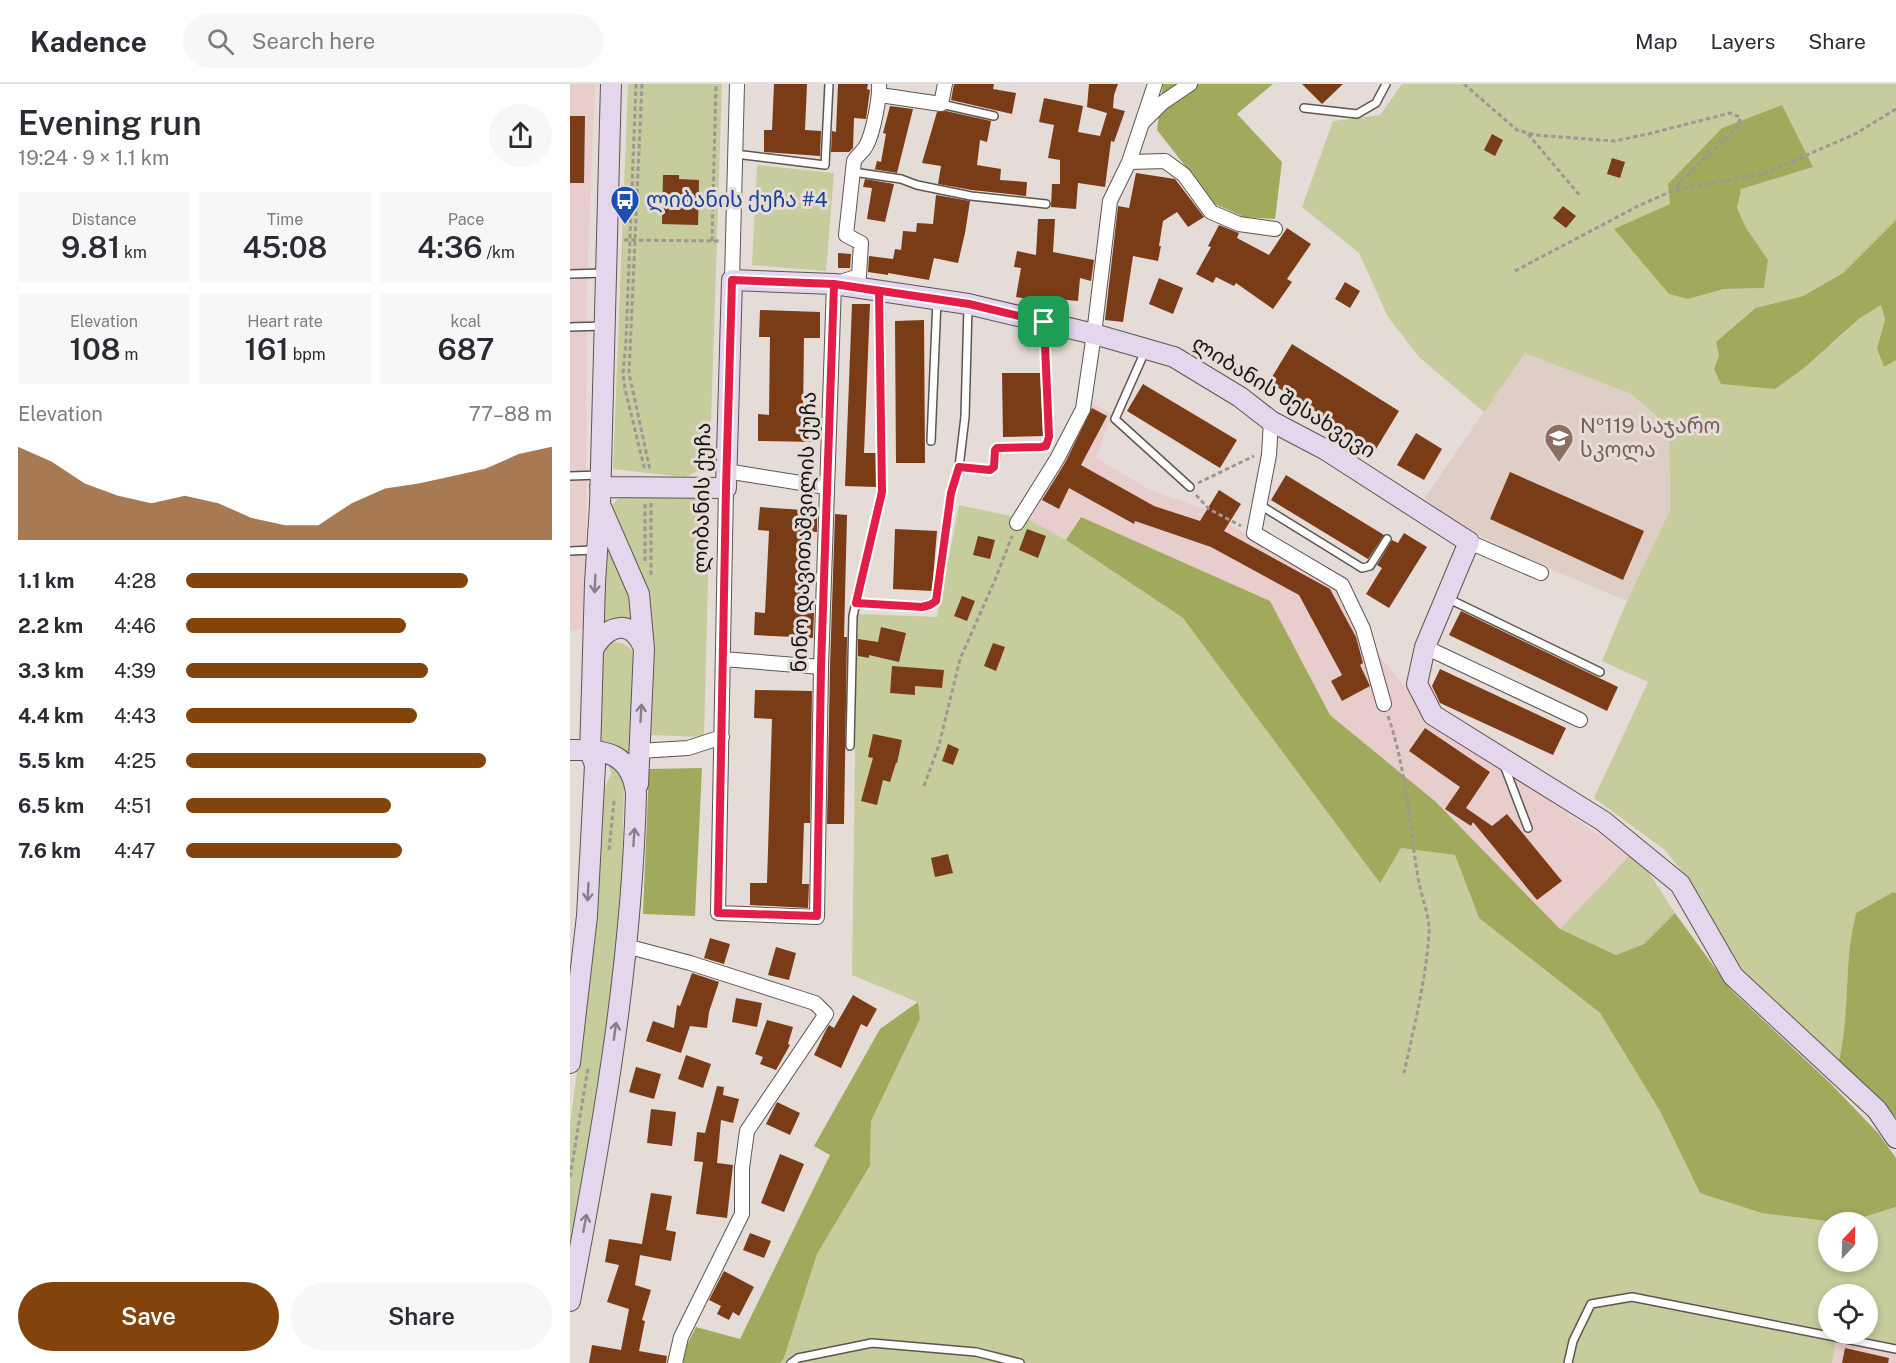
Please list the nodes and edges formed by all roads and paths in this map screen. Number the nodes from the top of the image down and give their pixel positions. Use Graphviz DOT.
graph roads {
  1 [pos="611,84"];
  2 [pos="636,84"];
  3 [pos="642,84"];
  4 [pos="716,84"];
  5 [pos="737,84"];
  6 [pos="829,84"];
  7 [pos="945,84"];
  8 [pos="1155,84"];
  9 [pos="1190,84"];
  10 [pos="1386,84"];
  11 [pos="1464,84"];
  12 [pos="879,90"];
  13 [pos="941,104"];
  14 [pos="1304,108"];
  15 [pos="1896,109"];
  16 [pos="994,116"];
  17 [pos="1141,124"];
  18 [pos="1526,133"];
  19 [pos="735,154"];
  20 [pos="1129,162"];
  21 [pos="853,172"];
  22 [pos="1675,190"];
  23 [pos="1581,197"];
  24 [pos="1046,204"];
  25 [pos="1275,229"];
  26 [pos="606,239"];
  27 [pos="633,240"];
  28 [pos="1515,271"];
  29 [pos="605,273"];
  30 [pos="570,274"];
  31 [pos="732,280"];
  32 [pos="834,284"];
  33 [pos="879,291"];
  34 [pos="937,300"];
  35 [pos="969,304"];
  36 [pos="1044,322"];
  37 [pos="603,326"];
  38 [pos="570,327"];
  39 [pos="1094,334"];
  40 [pos="1146,349"];
  41 [pos="1271,421"];
  42 [pos="932,441"];
  43 [pos="1269,449"];
  44 [pos="959,467"];
  45 [pos="570,476"];
  46 [pos="726,480"];
  47 [pos="647,485"];
  48 [pos="826,487"];
  49 [pos="1190,488"];
  50 [pos="600,489"];
  51 [pos="1260,505"];
  52 [pos="1017,523"];
  53 [pos="1254,533"];
  54 [pos="1387,539"];
  55 [pos="1469,542"];
  56 [pos="570,550"];
  57 [pos="597,550"];
  58 [pos="645,570"];
  59 [pos="1541,573"];
  60 [pos="651,587"];
  61 [pos="1447,598"];
  62 [pos="856,603"];
  63 [pos="1425,647"];
  64 [pos="594,648"];
  65 [pos="644,649"];
  66 [pos="723,659"];
  67 [pos="821,667"];
  68 [pos="1600,672"];
  69 [pos="1384,704"];
  70 [pos="1581,720"];
  71 [pos="722,737"];
  72 [pos="850,746"];
  73 [pos="570,750"];
  74 [pos="591,751"];
  75 [pos="639,751"];
  76 [pos="1501,756"];
  77 [pos="924,786"];
  78 [pos="636,793"];
  79 [pos="1528,828"];
  80 [pos="718,913"];
  81 [pos="626,946"];
  82 [pos="573,1025"];
  83 [pos="570,1063"];
  84 [pos="1404,1073"];
  85 [pos="1896,1138"];
  86 [pos="570,1302"];
  87 [pos="1896,1349"];
  88 [pos="675,1363"];
  89 [pos="790,1363"];
  90 [pos="1020,1363"];
  91 [pos="1568,1363"];
  1 -- 26 [label="street"];
  2 -- 27 [label="path"];
  3 -- 27 [label="path"];
  4 -- 27 [label="path"];
  5 -- 19 [label="street, ლიბანის ქუჩა"];
  6 -- 19 [label="lane"];
  7 -- 13 [label="street"];
  8 -- 17 [label="street"];
  9 -- 17 [label="street"];
  10 -- 14 [label="lane"];
  11 -- 18 [label="path"];
  12 -- 13 [label="street"];
  12 -- 21 [label="street"];
  13 -- 16 [label="lane"];
  15 -- 22 [label="path"];
  17 -- 20 [label="street"];
  18 -- 22 [label="path"];
  18 -- 23 [label="path"];
  19 -- 31 [label="street, ლიბანის ქუჩა"];
  20 -- 25 [label="street"];
  20 -- 39 [label="street"];
  21 -- 24 [label="lane"];
  21 -- 32 [label="street"];
  22 -- 28 [label="path"];
  26 -- 27 [label="path"];
  26 -- 29 [label="street"];
  27 -- 47 [label="path"];
  27 -- 47 [label="path"];
  29 -- 30 [label="lane"];
  29 -- 37 [label="street"];
  31 -- 32 [label="street, ლიბანის შესახვევი"];
  31 -- 46 [label="street, ლიბანის ქუჩა"];
  32 -- 33 [label="street, ლიბანის შესახვევი"];
  32 -- 48 [label="street, ნინო დავითაშვილის ქუჩა"];
  33 -- 34 [label="street, ლიბანის შესახვევი"];
  33 -- 62 [label="lane"];
  34 -- 35 [label="street, ლიბანის შესახვევი"];
  34 -- 42 [label="lane"];
  35 -- 36 [label="street, ლიბანის შესახვევი"];
  35 -- 44 [label="lane"];
  36 -- 39 [label="street, ლიბანის შესახვევი"];
  36 -- 44 [label="lane"];
  37 -- 38 [label="lane"];
  37 -- 50 [label="street"];
  39 -- 40 [label="street, ლიბანის შესახვევი"];
  39 -- 52 [label="street"];
  40 -- 41 [label="street, ლიბანის შესახვევი"];
  40 -- 49 [label="lane"];
  41 -- 43 [label="street"];
  41 -- 55 [label="street, ლიბანის შესახვევი"];
  43 -- 49 [label="path"];
  43 -- 51 [label="street"];
  44 -- 62 [label="lane"];
  45 -- 50 [label="lane"];
  46 -- 47 [label="street"];
  46 -- 48 [label="street"];
  46 -- 66 [label="street, ლიბანის ქუჩა"];
  47 -- 50 [label="street"];
  47 -- 58 [label="path"];
  47 -- 60 [label="path"];
  48 -- 67 [label="street, ნინო დავითაშვილის ქუჩა"];
  49 -- 53 [label="path"];
  50 -- 57 [label="street"];
  50 -- 65 [label="street"];
  51 -- 53 [label="street"];
  51 -- 54 [label="lane"];
  52 -- 77 [label="path"];
  53 -- 69 [label="street"];
  55 -- 59 [label="street, ლიბანის შესახვევი"];
  55 -- 61 [label="street"];
  56 -- 57 [label="lane"];
  57 -- 64 [label="street, one-way"];
  61 -- 63 [label="street"];
  61 -- 68 [label="lane"];
  62 -- 72 [label="lane"];
  63 -- 70 [label="street"];
  63 -- 76 [label="street"];
  64 -- 65 [label="street"];
  64 -- 74 [label="street"];
  75 -- 65 [label="street, one-way"];
  66 -- 67 [label="street"];
  66 -- 71 [label="street, ლიბანის ქუჩა"];
  67 -- 80 [label="street, ნინო დავითაშვილის ქუჩა"];
  69 -- 84 [label="path"];
  71 -- 75 [label="street"];
  71 -- 80 [label="street, ლიბანის ქუჩა"];
  73 -- 74 [label="street"];
  74 -- 78 [label="street"];
  74 -- 82 [label="street, one-way"];
  75 -- 78 [label="street"];
  76 -- 79 [label="lane"];
  76 -- 85 [label="street"];
  81 -- 78 [label="street, one-way"];
  86 -- 81 [label="street, one-way"];
  81 -- 88 [label="street"];
  82 -- 83 [label="street"];
  87 -- 91 [label="lane"];
  89 -- 90 [label="lane"];
}
